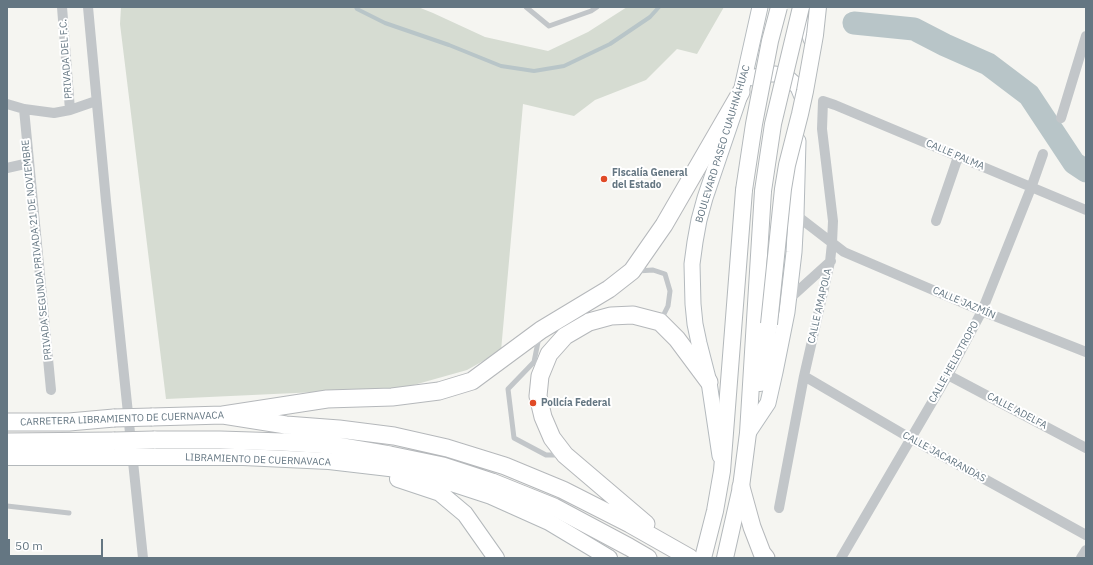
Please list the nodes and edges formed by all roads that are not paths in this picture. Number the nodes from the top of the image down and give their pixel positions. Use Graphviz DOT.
graph roads {
  1 [pos="62,7"];
  2 [pos="88,7"];
  3 [pos="526,7"];
  4 [pos="597,7"];
  5 [pos="760,7"];
  6 [pos="779,7"];
  7 [pos="801,7"];
  8 [pos="806,7"];
  9 [pos="817,7"];
  10 [pos="812,34"];
  11 [pos="1086,36"];
  12 [pos="741,92"];
  13 [pos="803,99"];
  14 [pos="96,100"];
  15 [pos="823,101"];
  16 [pos="7,104"];
  17 [pos="24,109"];
  18 [pos="70,110"];
  19 [pos="1061,118"];
  20 [pos="1044,154"];
  21 [pos="958,157"];
  22 [pos="29,164"];
  23 [pos="7,168"];
  24 [pos="1031,188"];
  25 [pos="1086,210"];
  26 [pos="796,215"];
  27 [pos="936,221"];
  28 [pos="832,243"];
  29 [pos="844,252"];
  30 [pos="830,262"];
  31 [pos="632,271"];
  32 [pos="789,300"];
  33 [pos="982,311"];
  34 [pos="660,322"];
  35 [pos="541,330"];
  36 [pos="1086,352"];
  37 [pos="948,374"];
  38 [pos="804,376"];
  39 [pos="709,382"];
  40 [pos="51,390"];
  41 [pos="7,414"];
  42 [pos="223,415"];
  43 [pos="114,418"];
  44 [pos="7,422"];
  45 [pos="748,433"];
  46 [pos="910,438"];
  47 [pos="7,442"];
  48 [pos="154,448"];
  49 [pos="1086,448"];
  50 [pos="115,449"];
  51 [pos="565,455"];
  52 [pos="7,457"];
  53 [pos="329,461"];
  54 [pos="722,471"];
  55 [pos="741,488"];
  56 [pos="7,506"];
  57 [pos="779,508"];
  58 [pos="69,513"];
  59 [pos="1086,535"];
  60 [pos="1086,550"];
  61 [pos="683,554"];
  62 [pos="143,558"];
  63 [pos="496,558"];
  64 [pos="609,558"];
  65 [pos="648,558"];
  66 [pos="703,558"];
  67 [pos="725,558"];
  68 [pos="766,558"];
  69 [pos="841,558"];
  70 [pos="1081,558"];
  1 -- 18 [label="street, PRIVADA DEL F.C."];
  2 -- 14 [label="street"];
  3 -- 4 [label="lane"];
  5 -- 12 [label="main road, BOULEVARD PASEO CUAUHNÁHUAC"];
  6 -- 54 [label="main road, BOULEVARD PASEO CUAUHNÁHUAC, bridge"];
  7 -- 45 [label="main road, bridge"];
  8 -- 10 [label="main road"];
  9 -- 10 [label="main road, bridge"];
  9 -- 45 [label="main road, bridge"];
  10 -- 13 [label="main road"];
  11 -- 19 [label="street"];
  12 -- 13 [label="main road"];
  12 -- 31 [label="highway"];
  12 -- 39 [label="main road, BOULEVARD PASEO CUAUHNÁHUAC"];
  13 -- 26 [label="main road"];
  14 -- 18 [label="street"];
  14 -- 62 [label="street"];
  15 -- 21 [label="street, CALLE PALMA"];
  15 -- 28 [label="street, CALLE AMAPOLA"];
  16 -- 17 [label="street"];
  17 -- 18 [label="street"];
  17 -- 22 [label="street, PRIVADA SEGUNDA PRIVADA 21 DE NOVIEMBRE"];
  20 -- 24 [label="street, CALLE HELIOTROPO"];
  21 -- 24 [label="street, CALLE PALMA"];
  21 -- 27 [label="street"];
  22 -- 23 [label="street"];
  22 -- 40 [label="street, PRIVADA SEGUNDA PRIVADA 21 DE NOVIEMBRE"];
  24 -- 25 [label="street, CALLE PALMA"];
  24 -- 33 [label="street, CALLE HELIOTROPO"];
  26 -- 28 [label="street, CALLE JAZMÍN"];
  26 -- 32 [label="main road"];
  28 -- 29 [label="street, CALLE JAZMÍN"];
  28 -- 30 [label="street, CALLE AMAPOLA"];
  29 -- 30 [label="street"];
  29 -- 33 [label="street, CALLE JAZMÍN"];
  30 -- 32 [label="street"];
  30 -- 38 [label="street, CALLE AMAPOLA"];
  31 -- 34 [label="lane"];
  31 -- 35 [label="highway"];
  32 -- 45 [label="main road"];
  33 -- 36 [label="street, CALLE JAZMÍN"];
  33 -- 37 [label="street, CALLE HELIOTROPO"];
  34 -- 39 [label="highway"];
  34 -- 51 [label="highway"];
  35 -- 42 [label="highway"];
  35 -- 51 [label="lane"];
  37 -- 46 [label="street, CALLE HELIOTROPO"];
  37 -- 49 [label="street, CALLE ADELFA"];
  38 -- 46 [label="street, CALLE JACARANDAS"];
  38 -- 57 [label="street, CALLE AMAPOLA"];
  39 -- 54 [label="main road, BOULEVARD PASEO CUAUHNÁHUAC"];
  41 -- 43 [label="main road"];
  42 -- 43 [label="highway, CARRETERA LIBRAMIENTO DE CUERNAVACA, bridge"];
  42 -- 61 [label="highway, CARRETERA LIBRAMIENTO DE CUERNAVACA"];
  43 -- 44 [label="highway, CARRETERA LIBRAMIENTO DE CUERNAVACA"];
  45 -- 55 [label="main road"];
  46 -- 59 [label="street, CALLE JACARANDAS"];
  46 -- 69 [label="street, CALLE HELIOTROPO"];
  47 -- 50 [label="highway, CARRETERA LIBRAMIENTO DE CUERNAVACA"];
  48 -- 50 [label="highway, CARRETERA LIBRAMIENTO DE CUERNAVACA, bridge"];
  48 -- 53 [label="main road, LIBRAMIENTO DE CUERNAVACA"];
  48 -- 65 [label="highway, CARRETERA LIBRAMIENTO DE CUERNAVACA"];
  50 -- 52 [label="main road"];
  51 -- 61 [label="highway"];
  53 -- 63 [label="main road"];
  53 -- 64 [label="main road, LIBRAMIENTO DE CUERNAVACA"];
  54 -- 66 [label="main road, BOULEVARD PASEO CUAUHNÁHUAC"];
  55 -- 67 [label="main road"];
  55 -- 68 [label="highway"];
  56 -- 58 [label="lane"];
  60 -- 70 [label="street"];
}
